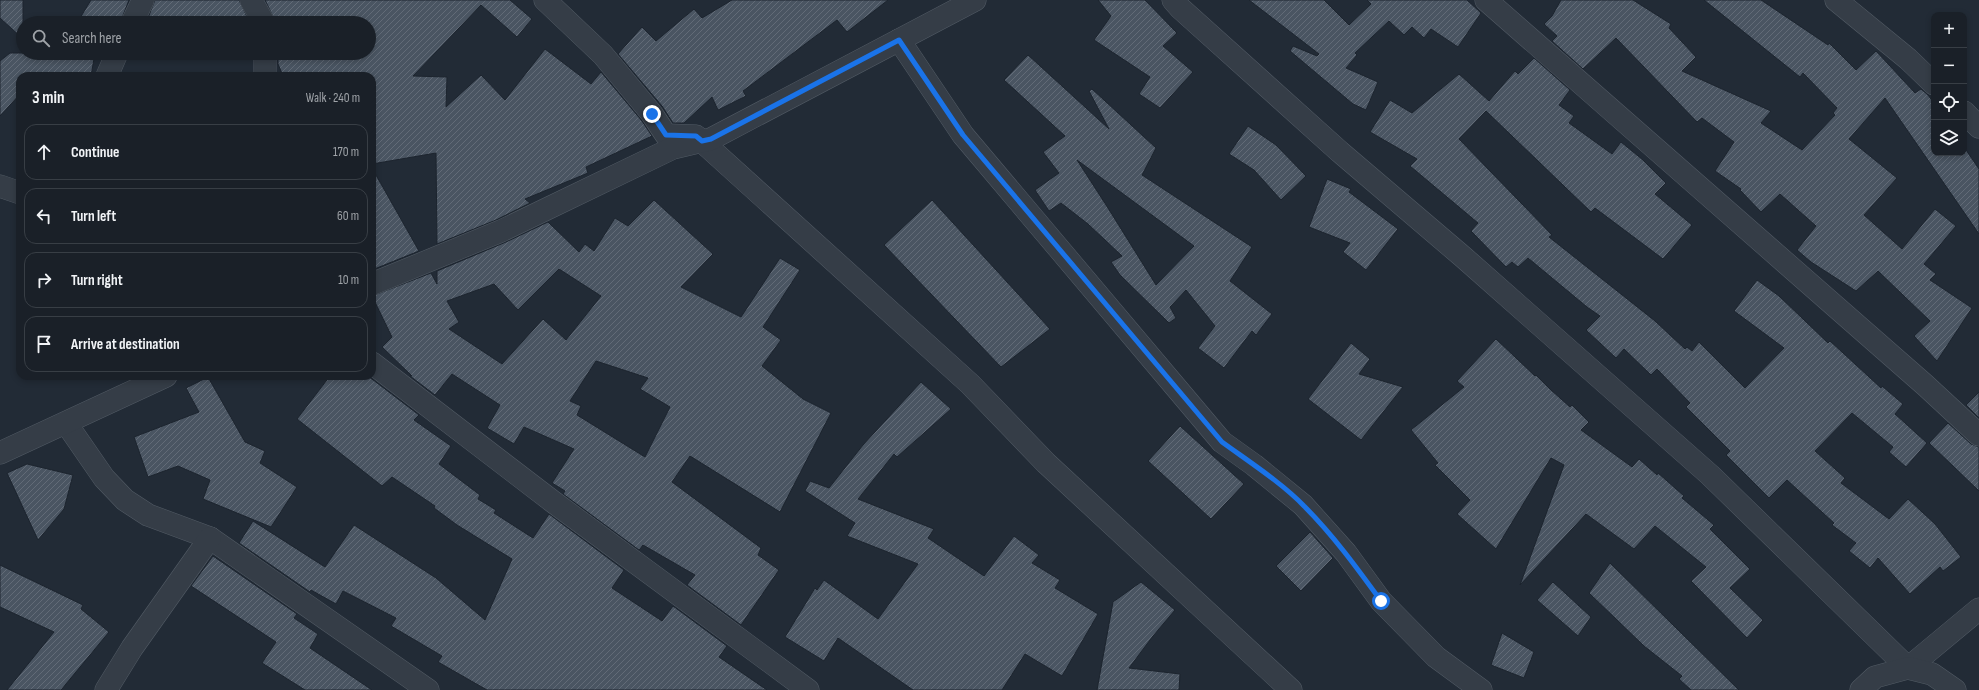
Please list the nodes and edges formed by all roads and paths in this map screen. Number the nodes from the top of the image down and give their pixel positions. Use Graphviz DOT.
graph roads {
  1 [pos="143,0"];
  2 [pos="251,0"];
  3 [pos="546,0"];
  4 [pos="975,0"];
  5 [pos="1173,0"];
  6 [pos="1486,0"];
  7 [pos="1836,0"];
  8 [pos="135,16"];
  9 [pos="260,16"];
  10 [pos="899,40"];
  11 [pos="114,60"];
  12 [pos="266,60"];
  13 [pos="109,72"];
  14 [pos="265,72"];
  15 [pos="1931,81"];
  16 [pos="1967,115"];
  17 [pos="1979,127"];
  18 [pos="702,141"];
  19 [pos="0,186"];
  20 [pos="16,192"];
  21 [pos="376,282"];
  22 [pos="376,365"];
  23 [pos="157,380"];
  24 [pos="66,423"];
  25 [pos="1979,435"];
  26 [pos="0,453"];
  27 [pos="210,538"];
  28 [pos="1979,609"];
  29 [pos="1908,668"];
  30 [pos="106,690"];
  31 [pos="428,690"];
  32 [pos="808,690"];
  33 [pos="1291,690"];
  34 [pos="1481,690"];
  35 [pos="1861,690"];
  36 [pos="1955,690"];
  1 -- 8 [label="street"];
  2 -- 9 [label="street"];
  3 -- 18 [label="street"];
  4 -- 10 [label="street"];
  5 -- 29 [label="street"];
  6 -- 25 [label="street"];
  7 -- 15 [label="street"];
  10 -- 18 [label="street"];
  10 -- 34 [label="street"];
  11 -- 13 [label="street"];
  12 -- 14 [label="street"];
  16 -- 17 [label="street"];
  18 -- 21 [label="street"];
  18 -- 33 [label="street"];
  19 -- 20 [label="street"];
  22 -- 32 [label="street"];
  23 -- 24 [label="street"];
  24 -- 26 [label="street"];
  24 -- 27 [label="street"];
  27 -- 30 [label="street"];
  27 -- 31 [label="street"];
  28 -- 29 [label="street"];
  29 -- 35 [label="street"];
  29 -- 36 [label="street"];
}
